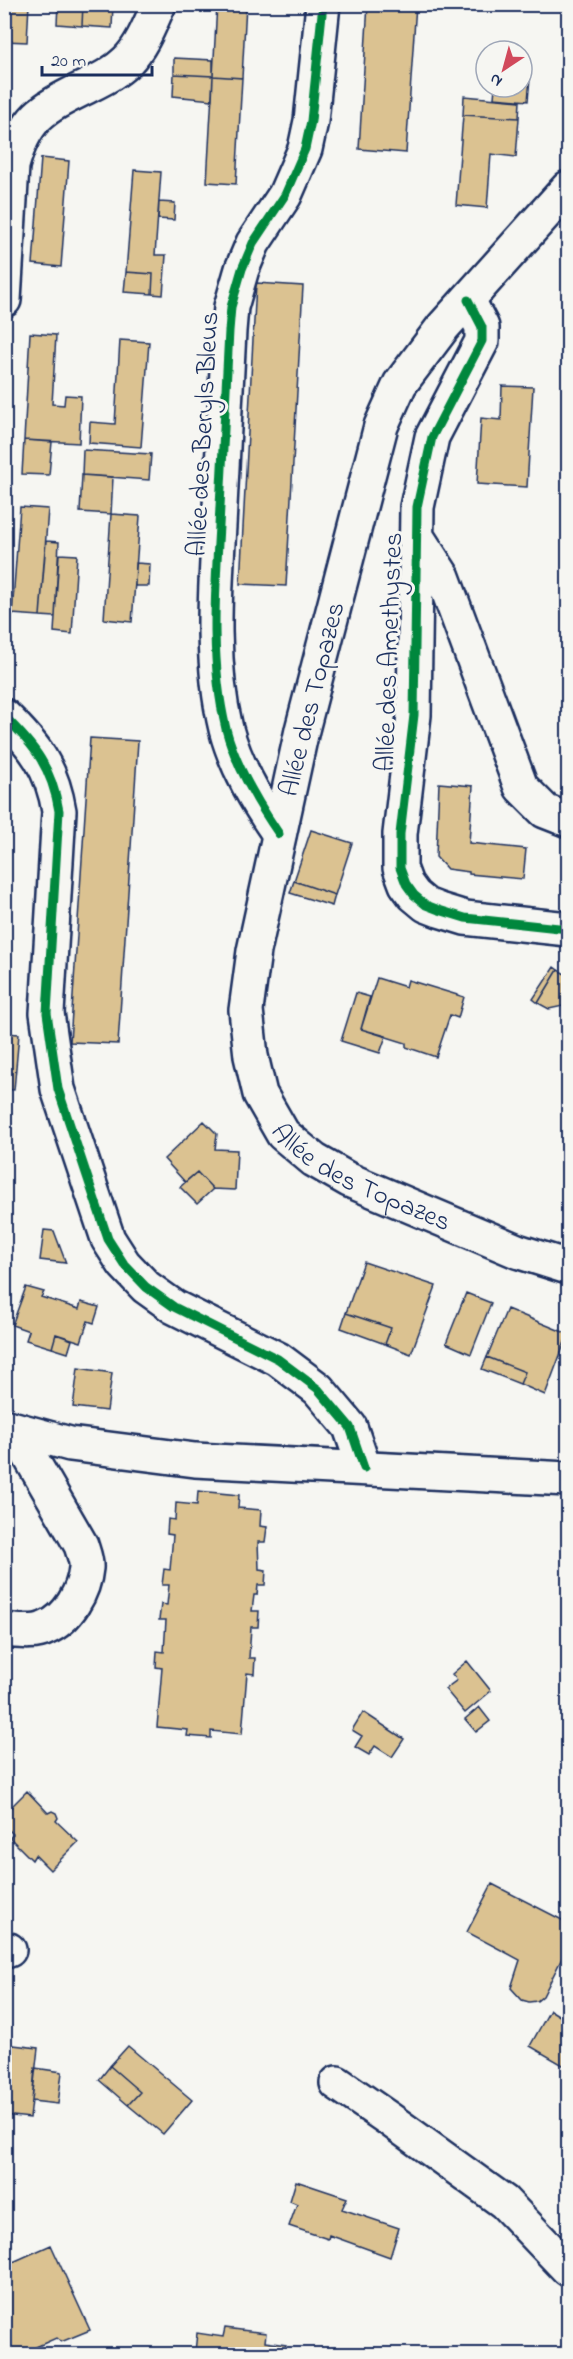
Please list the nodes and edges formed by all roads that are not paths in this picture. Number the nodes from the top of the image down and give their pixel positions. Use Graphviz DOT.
graph roads {
  1 [pos="159,4"];
  2 [pos="323,4"];
  3 [pos="568,188"];
  4 [pos="4,300"];
  5 [pos="468,300"];
  6 [pos="416,535"];
  7 [pos="4,716"];
  8 [pos="568,820"];
  9 [pos="279,834"];
  10 [pos="568,929"];
  11 [pos="568,1267"];
  12 [pos="9,1427"];
  13 [pos="364,1468"];
  14 [pos="568,1479"];
  15 [pos="4,1630"];
  16 [pos="337,2083"];
  17 [pos="568,2268"];
  1 -- 4 [label="street"];
  2 -- 9 [label="street, Allée des Beryls Bleus"];
  3 -- 5 [label="street, Allée des Topazes"];
  5 -- 6 [label="street, Allée des Amethystes"];
  5 -- 9 [label="street, Allée des Topazes"];
  6 -- 8 [label="street"];
  6 -- 10 [label="street, Allée des Amethystes"];
  7 -- 13 [label="street"];
  9 -- 11 [label="street, Allée des Topazes"];
  12 -- 13 [label="street"];
  12 -- 15 [label="street"];
  13 -- 14 [label="street"];
  16 -- 17 [label="street"];
}
